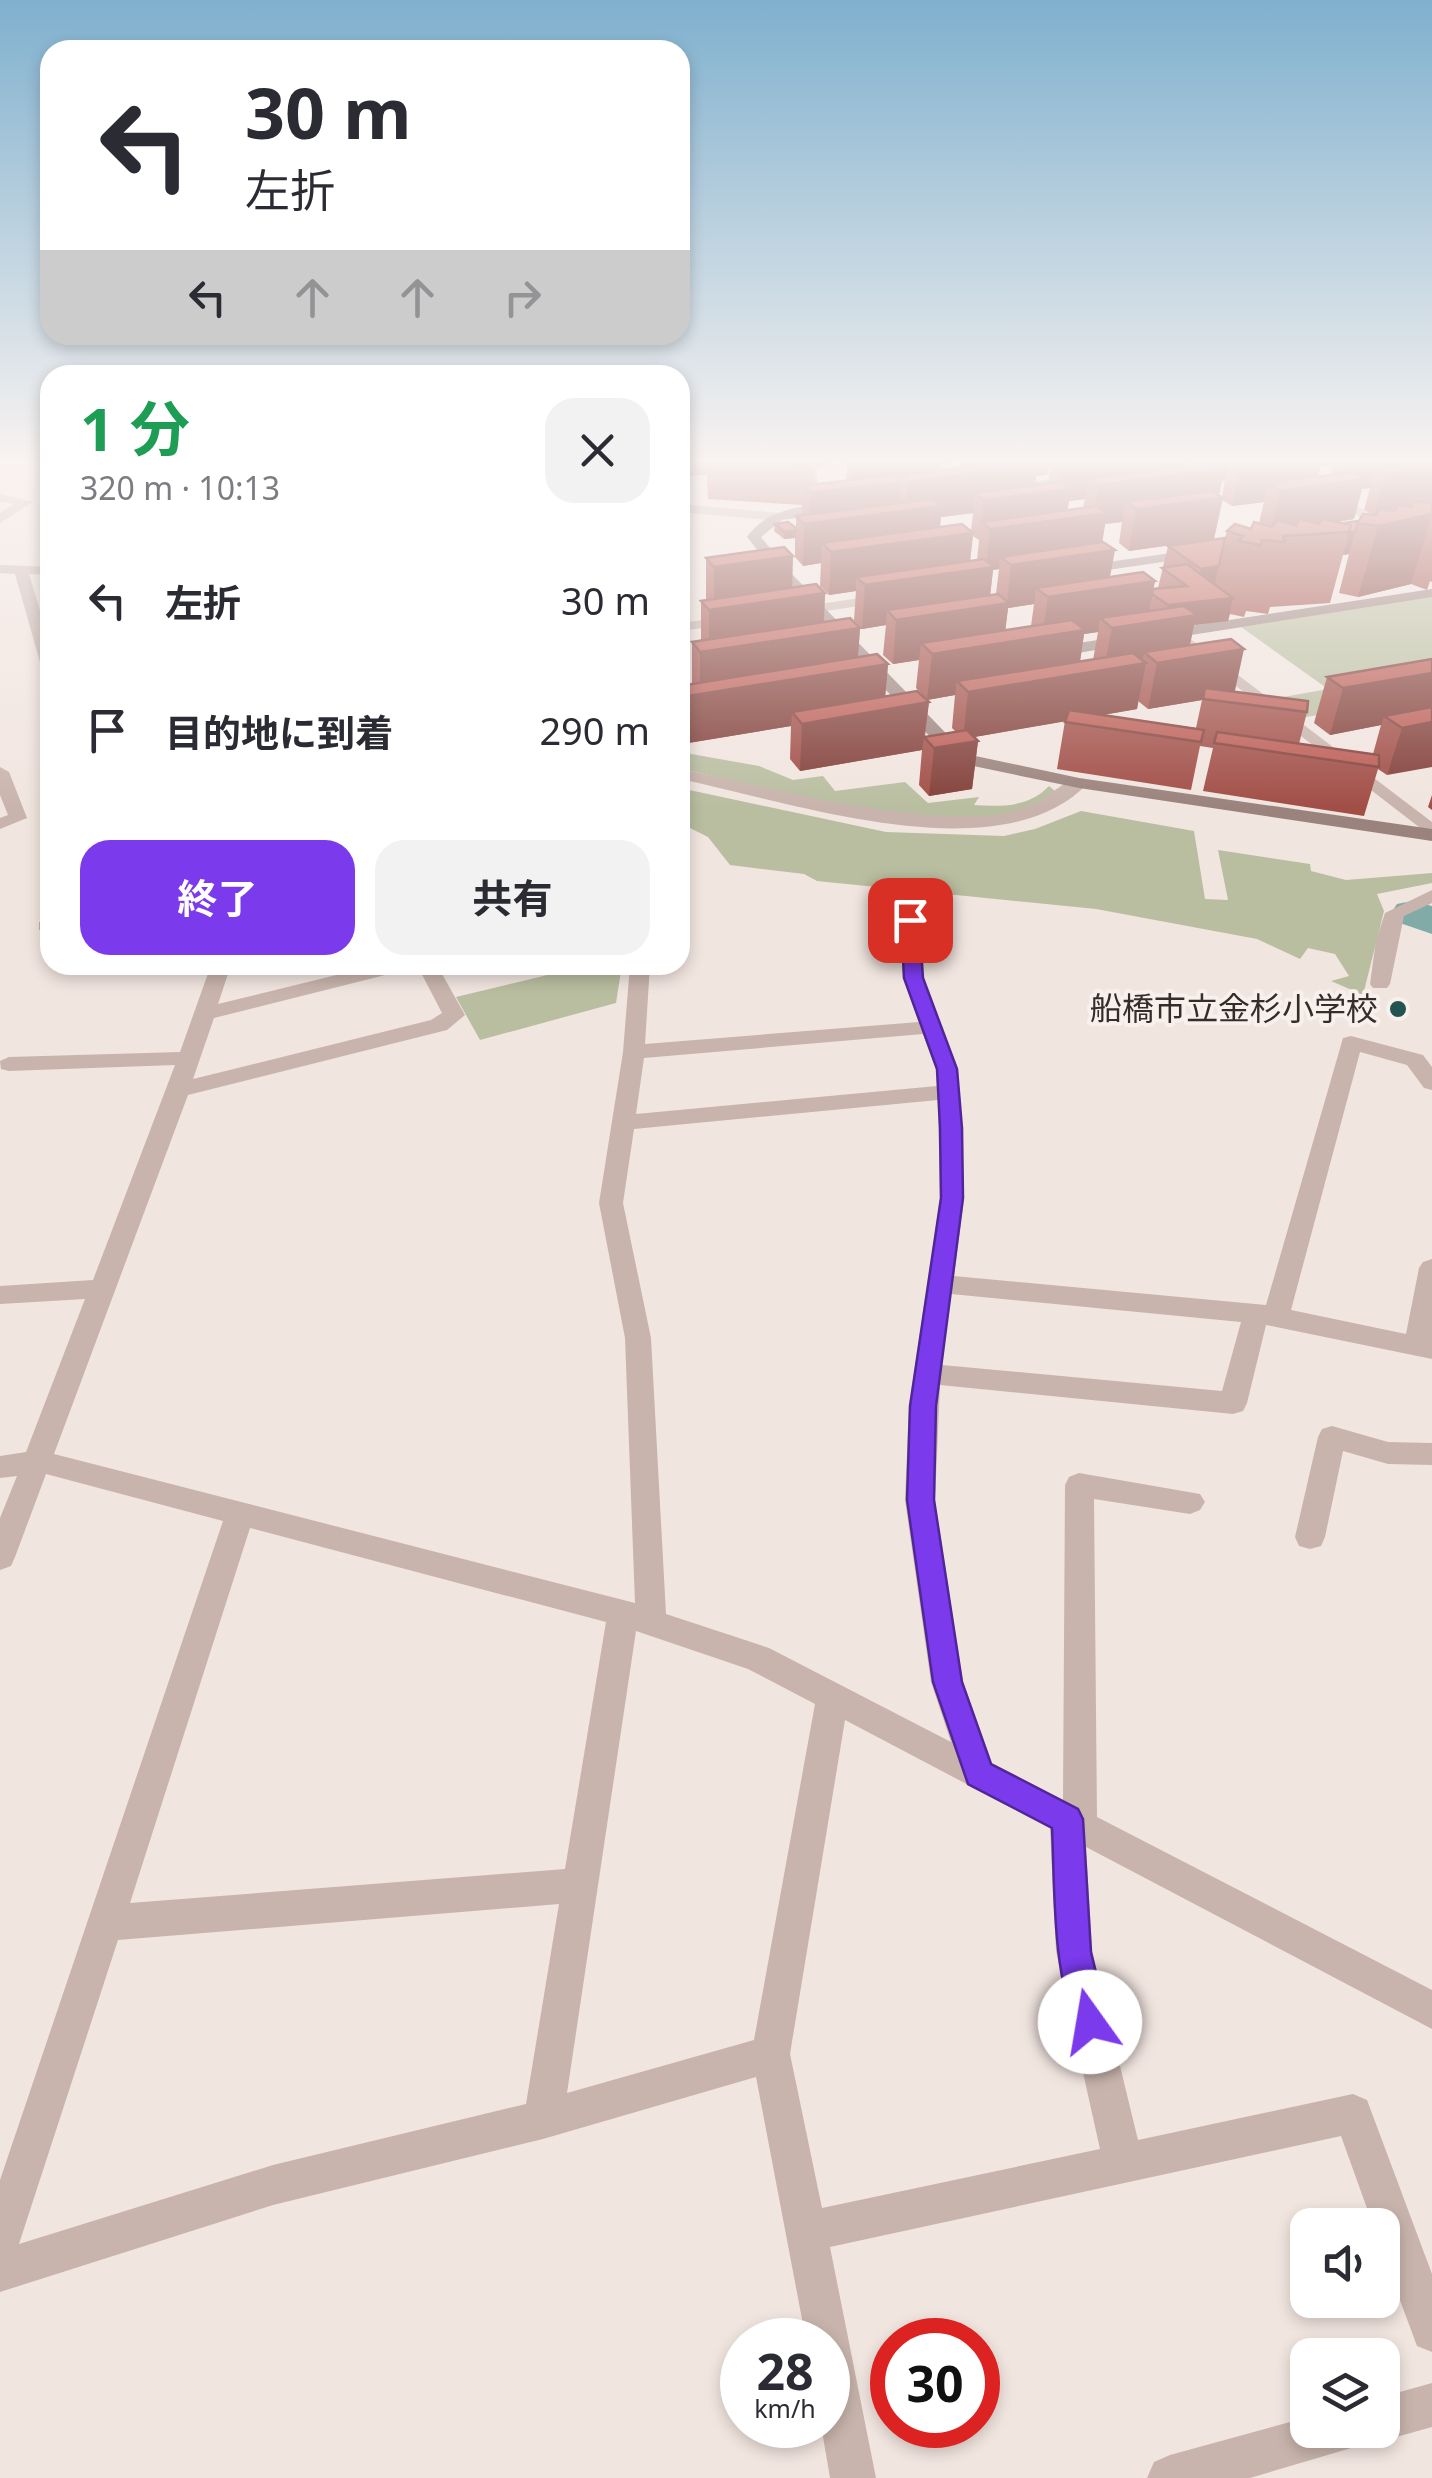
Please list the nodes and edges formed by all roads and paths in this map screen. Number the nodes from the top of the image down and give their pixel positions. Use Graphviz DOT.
graph roads {
  1 [pos="24,577"];
  2 [pos="789,577"];
  3 [pos="1432,593"];
  4 [pos="911,594"];
  5 [pos="818,608"];
  6 [pos="40,613"];
  7 [pos="690,626"];
  8 [pos="1176,632"];
  9 [pos="1039,654"];
  10 [pos="902,675"];
  11 [pos="883,678"];
  12 [pos="0,772"];
  13 [pos="690,776"];
  14 [pos="1079,783"];
  15 [pos="0,824"];
  16 [pos="1432,833"];
  17 [pos="908,894"];
  18 [pos="1432,896"];
  19 [pos="217,975"];
  20 [pos="361,975"];
  21 [pos="432,975"];
  22 [pos="639,975"];
  23 [pos="1380,984"];
  24 [pos="203,1014"];
  25 [pos="932,1027"];
  26 [pos="634,1052"];
  27 [pos="190,1058"];
  28 [pos="10,1064"];
  29 [pos="1432,1083"];
  30 [pos="178,1090"];
  31 [pos="948,1092"];
  32 [pos="626,1122"];
  33 [pos="1432,1268"];
  34 [pos="938,1284"];
  35 [pos="100,1289"];
  36 [pos="0,1295"];
  37 [pos="1266,1315"];
  38 [pos="1424,1349"];
  39 [pos="928,1374"];
  40 [pos="1432,1454"];
  41 [pos="38,1461"];
  42 [pos="0,1467"];
  43 [pos="1190,1502"];
  44 [pos="240,1516"];
  45 [pos="1310,1537"];
  46 [pos="3,1543"];
  47 [pos="637,1617"];
  48 [pos="832,1697"];
  49 [pos="979,1774"];
  50 [pos="1074,1823"];
  51 [pos="578,1886"];
  52 [pos="106,1922"];
  53 [pos="1432,2010"];
  54 [pos="771,2054"];
  55 [pos="543,2119"];
  56 [pos="1123,2162"];
  57 [pos="806,2232"];
  58 [pos="0,2241"];
  59 [pos="0,2271"];
  60 [pos="822,2318"];
  61 [pos="1432,2331"];
  62 [pos="1432,2405"];
  63 [pos="1400,2414"];
  64 [pos="1290,2445"];
  65 [pos="847,2448"];
  66 [pos="853,2478"];
  67 [pos="1170,2478"];
  1 -- 6 [label="street"];
  2 -- 5 [label="street"];
  3 -- 8 [label="street"];
  4 -- 5 [label="street"];
  5 -- 7 [label="street"];
  5 -- 11 [label="street"];
  8 -- 9 [label="street"];
  8 -- 16 [label="street"];
  10 -- 11 [label="street"];
  11 -- 14 [label="street"];
  12 -- 15 [label="street"];
  13 -- 14 [label="street"];
  14 -- 16 [label="street"];
  17 -- 25 [label="street"];
  18 -- 23 [label="street"];
  19 -- 24 [label="street"];
  20 -- 24 [label="street"];
  21 -- 30 [label="street"];
  22 -- 26 [label="street"];
  24 -- 27 [label="street"];
  25 -- 26 [label="street"];
  25 -- 31 [label="street"];
  26 -- 32 [label="street"];
  27 -- 28 [label="street"];
  27 -- 30 [label="street"];
  29 -- 37 [label="street"];
  30 -- 35 [label="street"];
  31 -- 32 [label="street"];
  31 -- 34 [label="street"];
  32 -- 47 [label="street"];
  33 -- 38 [label="street"];
  34 -- 37 [label="street"];
  34 -- 39 [label="street"];
  35 -- 36 [label="street"];
  35 -- 41 [label="street"];
  37 -- 38 [label="street"];
  37 -- 39 [label="street"];
  39 -- 49 [label="street"];
  40 -- 45 [label="street"];
  41 -- 42 [label="street"];
  41 -- 44 [label="street"];
  41 -- 46 [label="street"];
  43 -- 50 [label="street"];
  44 -- 47 [label="street"];
  44 -- 52 [label="street"];
  47 -- 48 [label="street"];
  47 -- 51 [label="street"];
  48 -- 49 [label="street"];
  48 -- 54 [label="street"];
  49 -- 50 [label="street"];
  50 -- 53 [label="street"];
  50 -- 56 [label="street"];
  51 -- 52 [label="street"];
  51 -- 55 [label="street"];
  52 -- 58 [label="street"];
  54 -- 55 [label="street"];
  54 -- 57 [label="street"];
  55 -- 59 [label="street"];
  56 -- 57 [label="street"];
  56 -- 61 [label="street"];
  57 -- 60 [label="street"];
  62 -- 63 [label="street"];
  64 -- 67 [label="street"];
  65 -- 66 [label="street"];
}
